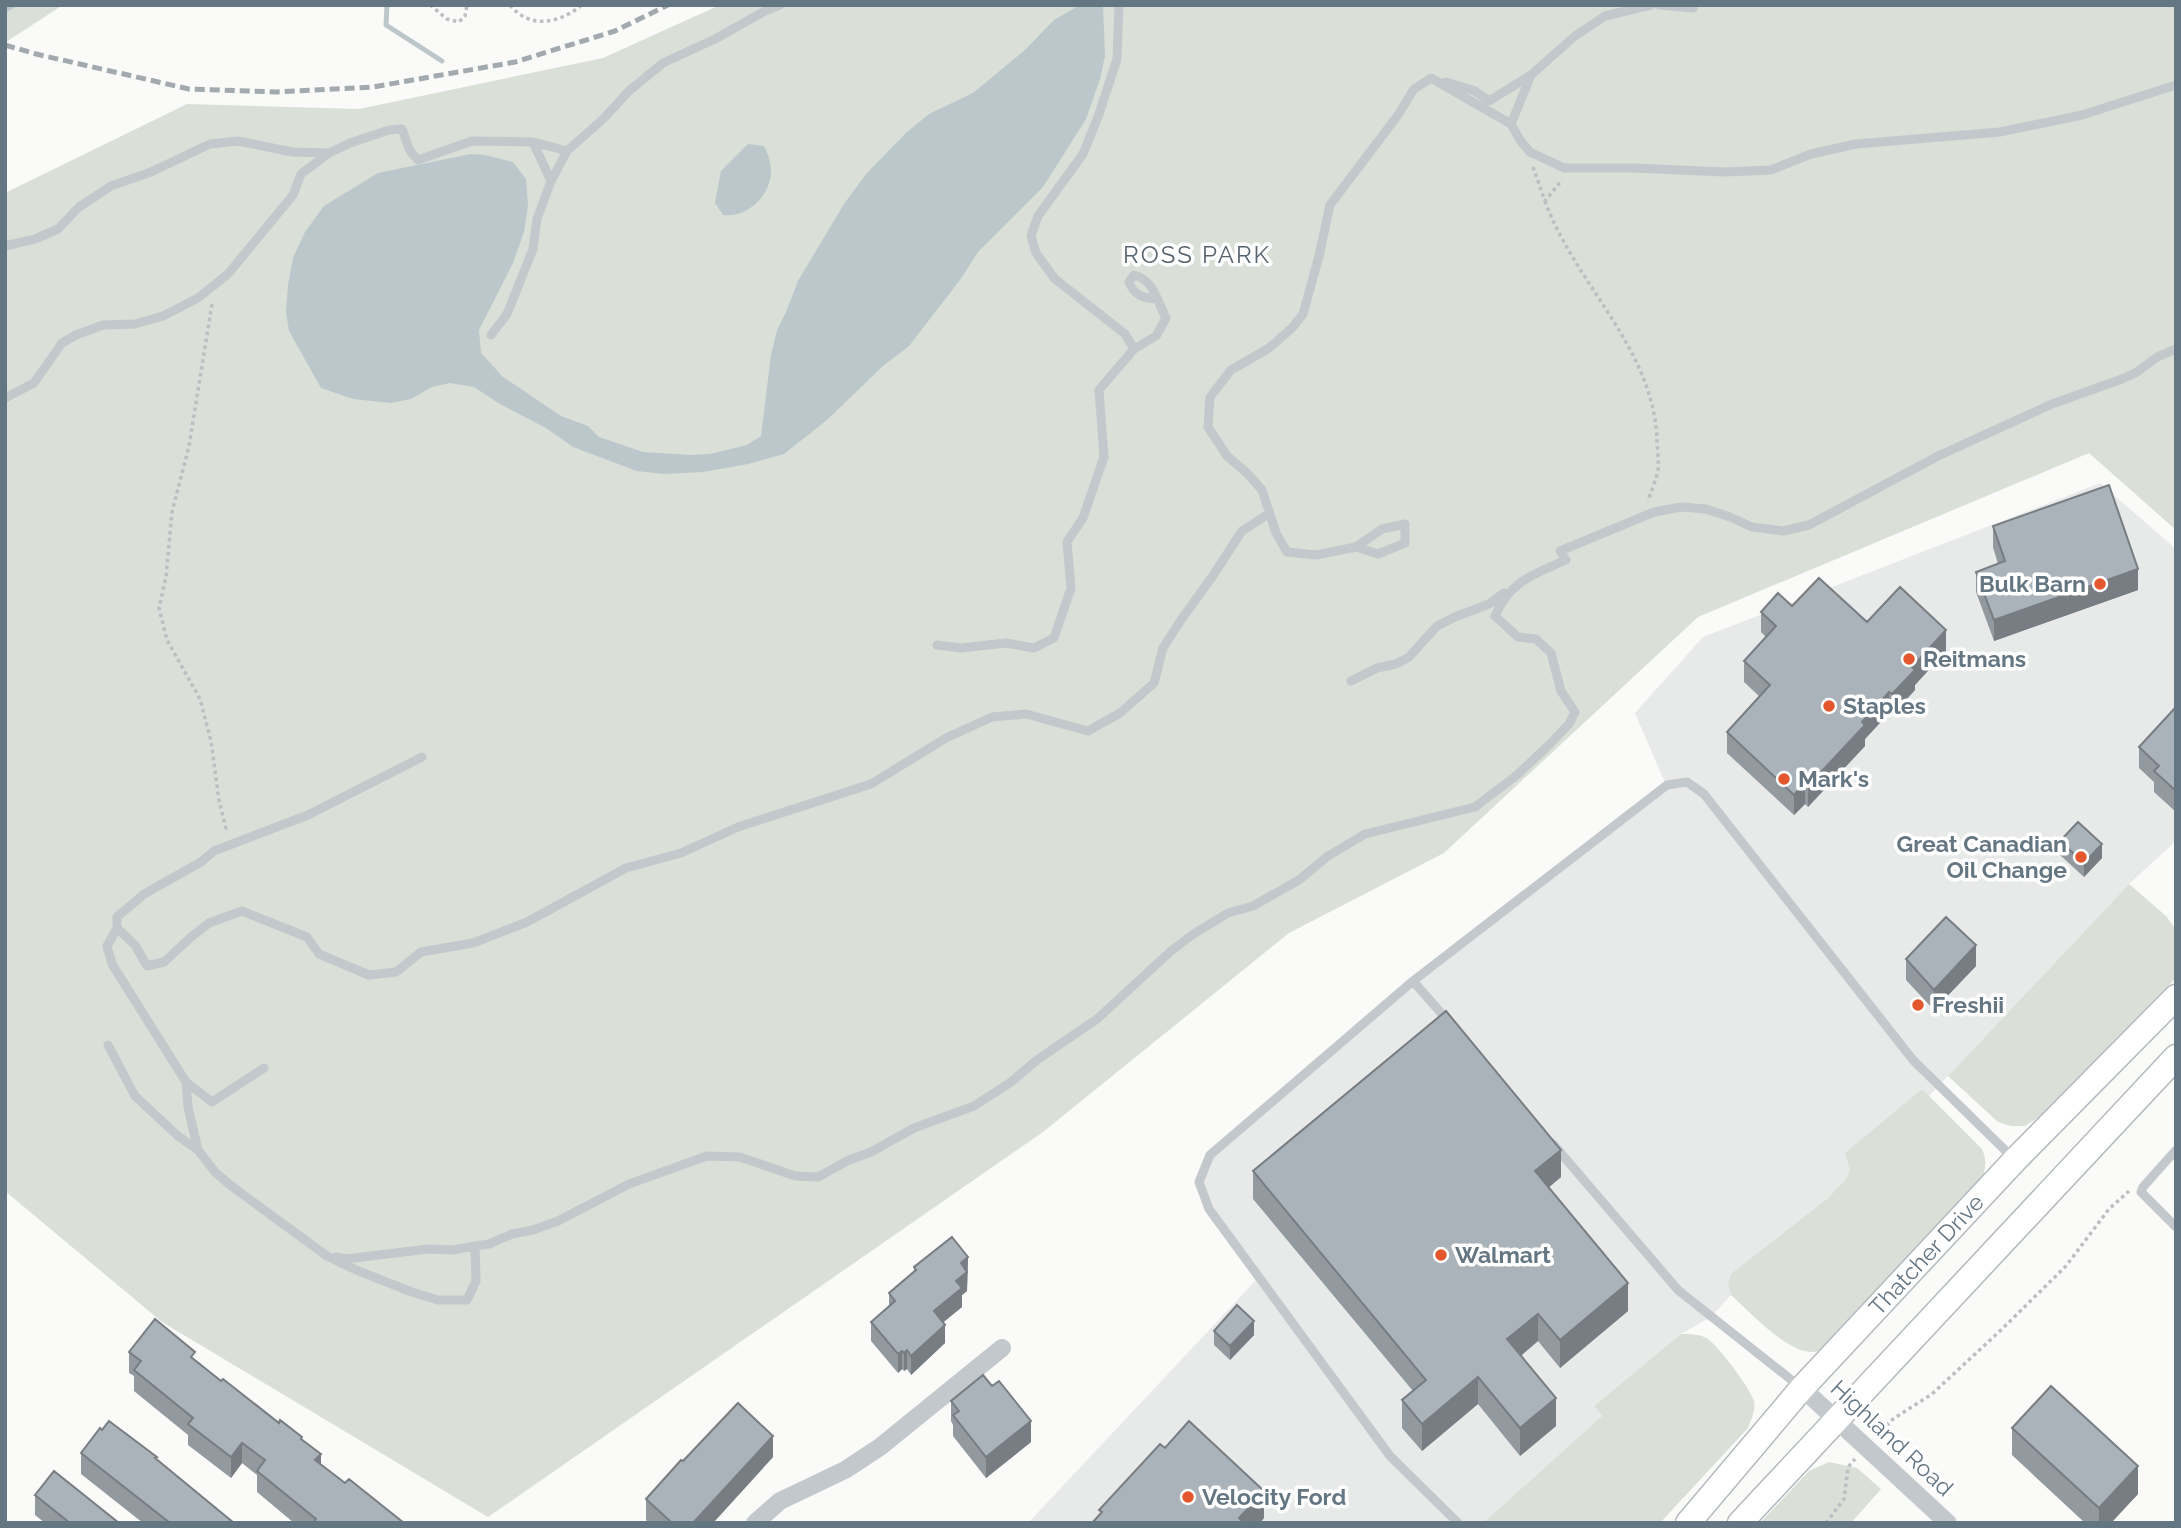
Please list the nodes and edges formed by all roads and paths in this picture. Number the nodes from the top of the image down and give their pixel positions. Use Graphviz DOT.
graph roads {
  1 [pos="430,5"];
  2 [pos="467,5"];
  3 [pos="510,5"];
  4 [pos="582,5"];
  5 [pos="780,5"];
  6 [pos="1119,5"];
  7 [pos="1651,5"];
  8 [pos="1659,5"];
  9 [pos="1693,8"];
  10 [pos="1531,75"];
  11 [pos="1431,78"];
  12 [pos="2176,85"];
  13 [pos="1511,124"];
  14 [pos="533,142"];
  15 [pos="1527,149"];
  16 [pos="567,151"];
  17 [pos="330,153"];
  18 [pos="1575,168"];
  19 [pos="551,181"];
  20 [pos="1545,201"];
  21 [pos="5,246"];
  22 [pos="215,285"];
  23 [pos="1156,299"];
  24 [pos="491,335"];
  25 [pos="1134,349"];
  26 [pos="2176,349"];
  27 [pos="5,398"];
  28 [pos="1270,513"];
  29 [pos="1644,516"];
  30 [pos="1356,547"];
  31 [pos="1513,587"];
  32 [pos="937,645"];
  33 [pos="1351,681"];
  34 [pos="422,757"];
  35 [pos="214,851"];
  36 [pos="117,928"];
  37 [pos="1413,981"];
  38 [pos="2176,997"];
  39 [pos="1452,1027"];
  40 [pos="108,1045"];
  41 [pos="2176,1057"];
  42 [pos="264,1068"];
  43 [pos="186,1082"];
  44 [pos="1543,1133"];
  45 [pos="198,1150"];
  46 [pos="2176,1150"];
  47 [pos="2015,1160"];
  48 [pos="2135,1186"];
  49 [pos="2176,1227"];
  50 [pos="475,1246"];
  51 [pos="327,1256"];
  52 [pos="1002,1348"];
  53 [pos="1802,1388"];
  54 [pos="1838,1420"];
  55 [pos="1867,1446"];
  56 [pos="755,1523"];
  57 [pos="1458,1523"];
  58 [pos="1688,1523"];
  59 [pos="1740,1523"];
  60 [pos="1826,1523"];
  61 [pos="1948,1523"];
  1 -- 2 [label="path"];
  3 -- 4 [label="path"];
  5 -- 16 [label="lane"];
  6 -- 25 [label="lane"];
  7 -- 10 [label="lane"];
  8 -- 9 [label="lane"];
  10 -- 11 [label="lane"];
  10 -- 13 [label="lane"];
  11 -- 13 [label="lane"];
  11 -- 28 [label="lane"];
  12 -- 18 [label="lane"];
  13 -- 15 [label="lane"];
  14 -- 16 [label="lane"];
  14 -- 17 [label="lane"];
  14 -- 19 [label="lane"];
  15 -- 18 [label="lane"];
  15 -- 20 [label="path"];
  16 -- 19 [label="lane"];
  17 -- 21 [label="lane"];
  17 -- 22 [label="lane"];
  18 -- 20 [label="path"];
  19 -- 24 [label="lane"];
  20 -- 29 [label="path"];
  22 -- 27 [label="lane"];
  22 -- 35 [label="path"];
  23 -- 25 [label="lane"];
  25 -- 32 [label="lane"];
  26 -- 29 [label="lane"];
  28 -- 30 [label="lane"];
  28 -- 36 [label="lane"];
  29 -- 31 [label="lane"];
  30 -- 30 [label="lane"];
  31 -- 33 [label="lane"];
  31 -- 50 [label="lane"];
  34 -- 35 [label="lane"];
  35 -- 36 [label="lane"];
  36 -- 43 [label="lane"];
  37 -- 39 [label="lane"];
  37 -- 47 [label="lane"];
  37 -- 57 [label="lane"];
  38 -- 47 [label="main road, Thatcher Drive"];
  40 -- 45 [label="lane"];
  41 -- 54 [label="main road, Thatcher Drive"];
  42 -- 43 [label="lane"];
  43 -- 45 [label="lane"];
  44 -- 53 [label="lane"];
  45 -- 51 [label="lane"];
  46 -- 49 [label="lane"];
  47 -- 53 [label="main road, Thatcher Drive"];
  48 -- 55 [label="path"];
  50 -- 51 [label="lane"];
  50 -- 51 [label="lane"];
  52 -- 56 [label="street"];
  53 -- 54 [label="street, Highland Road"];
  53 -- 58 [label="main road, Thatcher Drive"];
  54 -- 55 [label="street, Highland Road"];
  54 -- 59 [label="main road, Thatcher Drive"];
  55 -- 60 [label="path"];
  55 -- 61 [label="street, Highland Road"];
}
